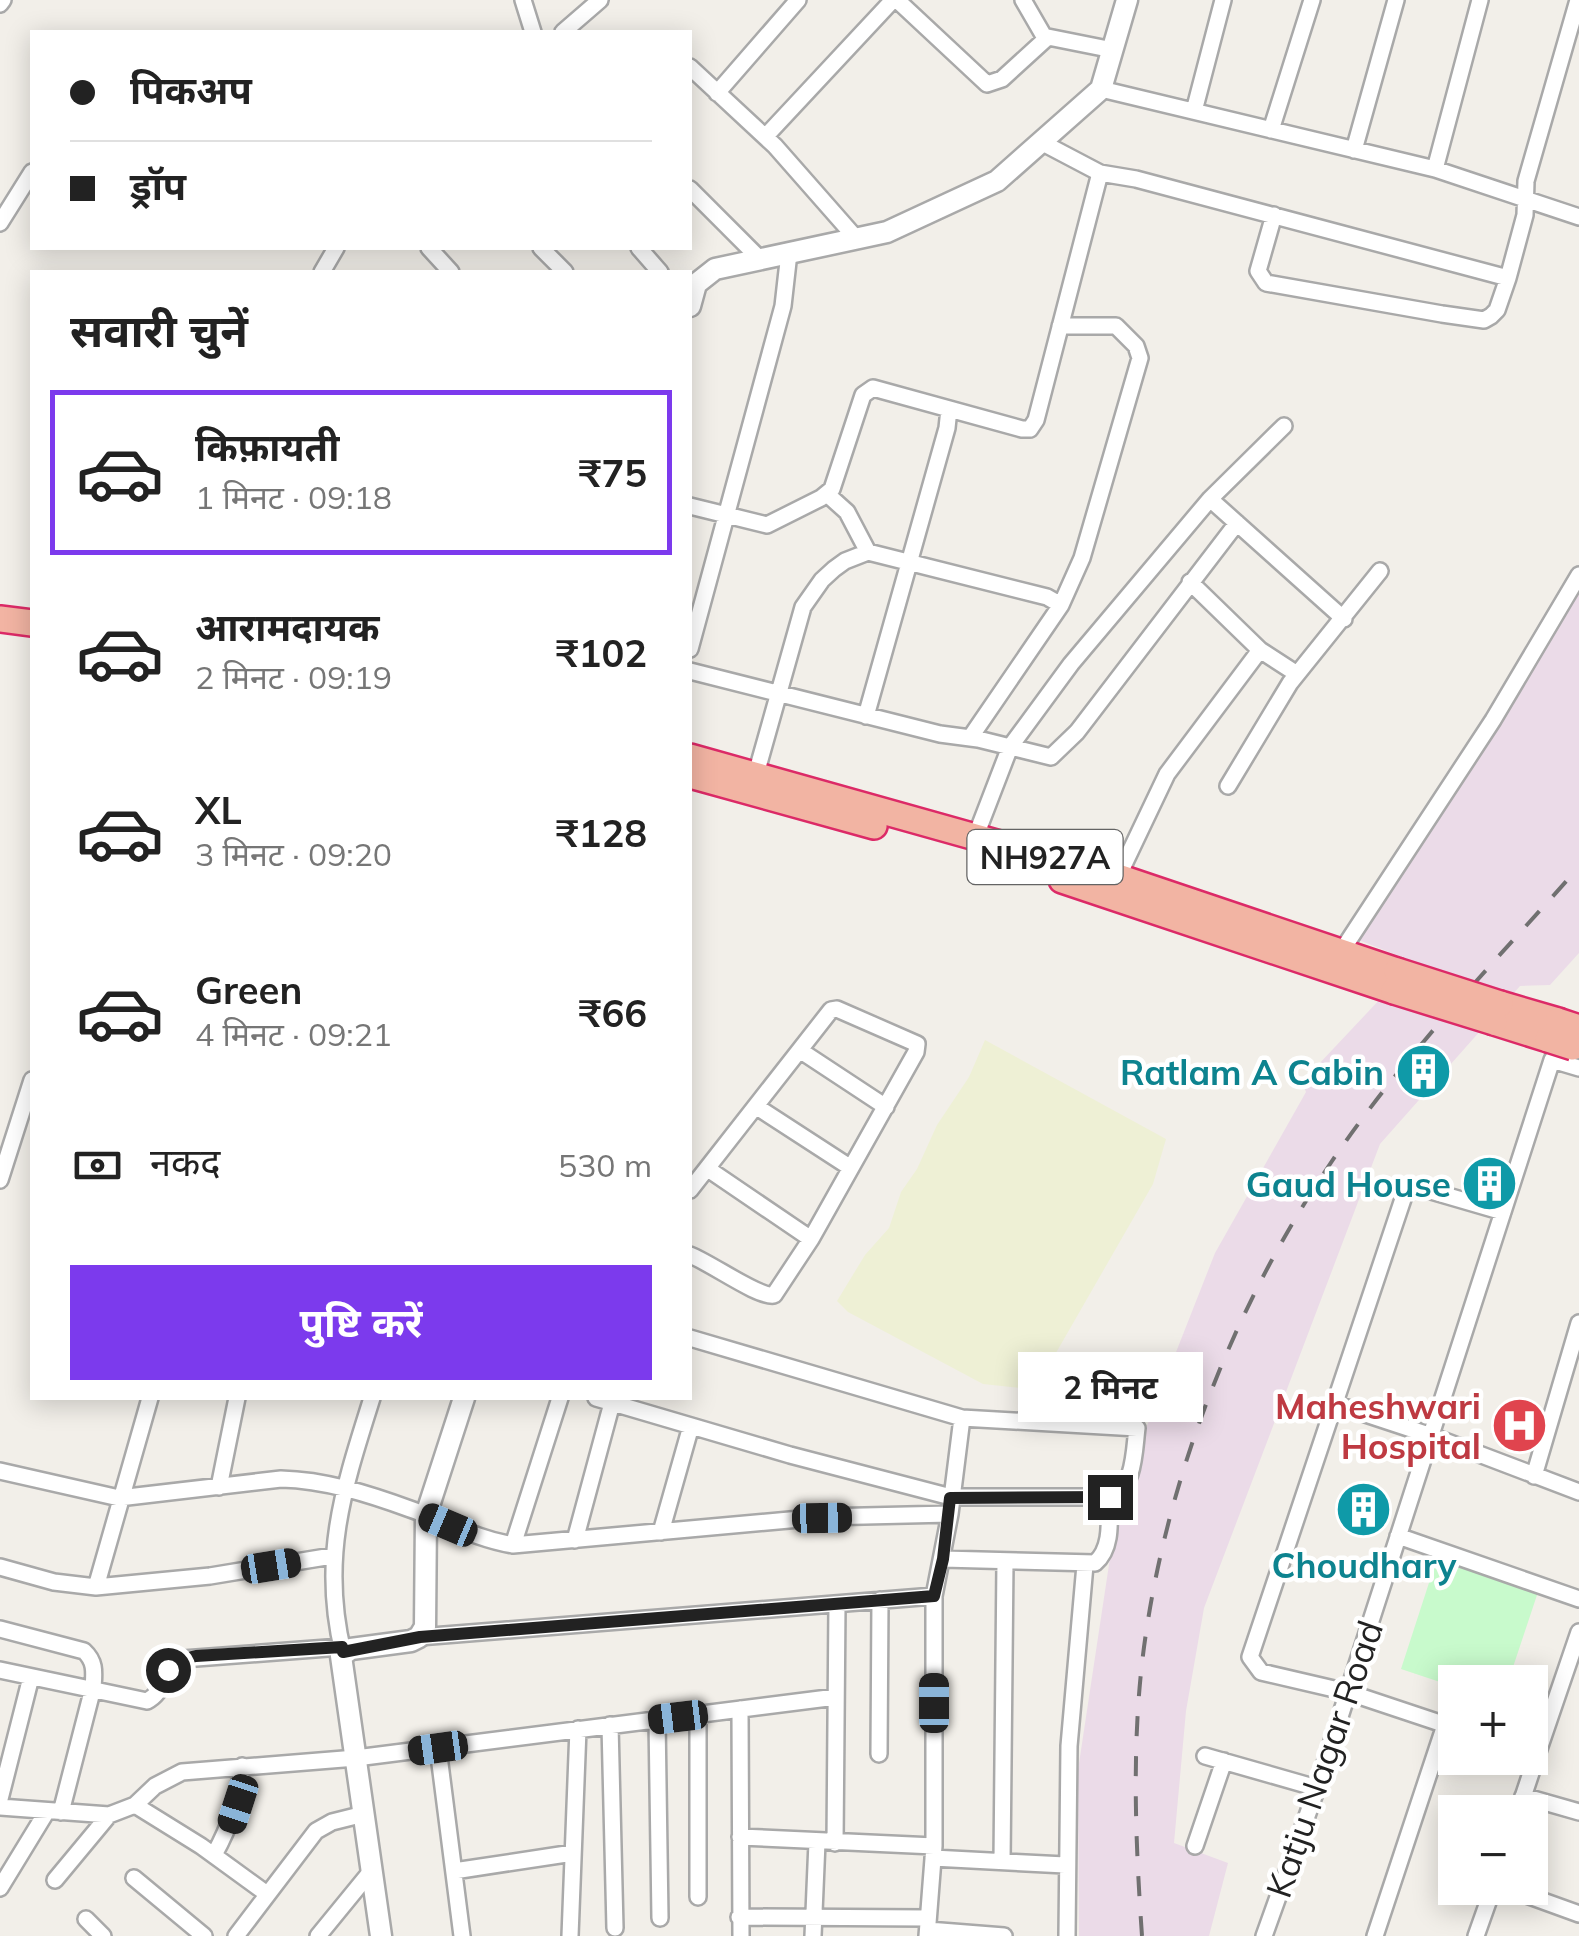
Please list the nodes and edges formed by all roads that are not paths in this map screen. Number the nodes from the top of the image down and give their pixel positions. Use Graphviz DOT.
graph roads {
  1 [pos="523,0"];
  2 [pos="600,0"];
  3 [pos="798,0"];
  4 [pos="895,0"];
  5 [pos="1024,0"];
  6 [pos="1127,0"];
  7 [pos="1224,0"];
  8 [pos="1312,0"];
  9 [pos="1396,0"];
  10 [pos="1480,0"];
  11 [pos="1578,0"];
  12 [pos="532,30"];
  13 [pos="564,30"];
  14 [pos="1046,38"];
  15 [pos="1112,50"];
  16 [pos="692,69"];
  17 [pos="1101,89"];
  18 [pos="718,93"];
  19 [pos="1194,111"];
  20 [pos="1271,130"];
  21 [pos="766,136"];
  22 [pos="1041,142"];
  23 [pos="1354,150"];
  24 [pos="1435,169"];
  25 [pos="1100,173"];
  26 [pos="30,175"];
  27 [pos="692,191"];
  28 [pos="1525,198"];
  29 [pos="1274,215"];
  30 [pos="1579,218"];
  31 [pos="0,224"];
  32 [pos="855,237"];
  33 [pos="430,250"];
  34 [pos="543,250"];
  35 [pos="641,250"];
  36 [pos="789,253"];
  37 [pos="760,258"];
  38 [pos="450,270"];
  39 [pos="563,270"];
  40 [pos="658,270"];
  41 [pos="1508,278"];
  42 [pos="692,299"];
  43 [pos="1060,326"];
  44 [pos="949,408"];
  45 [pos="1284,426"];
  46 [pos="827,494"];
  47 [pos="1210,499"];
  48 [pos="692,506"];
  49 [pos="726,512"];
  50 [pos="1237,523"];
  51 [pos="868,552"];
  52 [pos="909,563"];
  53 [pos="1380,571"];
  54 [pos="1579,575"];
  55 [pos="1190,582"];
  56 [pos="1061,605"];
  57 [pos="0,619"];
  58 [pos="1344,619"];
  59 [pos="30,623"];
  60 [pos="0,636"];
  61 [pos="30,640"];
  62 [pos="692,641"];
  63 [pos="1260,650"];
  64 [pos="692,673"];
  65 [pos="1297,674"];
  66 [pos="778,695"];
  67 [pos="866,716"];
  68 [pos="970,738"];
  69 [pos="1010,747"];
  70 [pos="692,758"];
  71 [pos="756,774"];
  72 [pos="692,776"];
  73 [pos="1228,786"];
  74 [pos="975,838"];
  75 [pos="1118,877"];
  76 [pos="1341,952"];
  77 [pos="1395,981"];
  78 [pos="1568,1041"];
  79 [pos="801,1051"];
  80 [pos="30,1086"];
  81 [pos="757,1107"];
  82 [pos="886,1107"];
  83 [pos="708,1168"];
  84 [pos="851,1168"];
  85 [pos="0,1180"];
  86 [pos="692,1188"];
  87 [pos="1503,1212"];
  88 [pos="811,1239"];
  89 [pos="692,1256"];
  90 [pos="1579,1323"];
  91 [pos="692,1339"];
  92 [pos="149,1400"];
  93 [pos="237,1400"];
  94 [pos="370,1400"];
  95 [pos="463,1400"];
  96 [pos="559,1400"];
  97 [pos="604,1400"];
  98 [pos="1335,1404"];
  99 [pos="962,1418"];
  100 [pos="690,1426"];
  101 [pos="1429,1435"];
  102 [pos="0,1470"];
  103 [pos="1534,1476"];
  104 [pos="219,1487"];
  105 [pos="343,1488"];
  106 [pos="1579,1492"];
  107 [pos="1110,1497"];
  108 [pos="119,1498"];
  109 [pos="950,1506"];
  110 [pos="426,1515"];
  111 [pos="661,1532"];
  112 [pos="1398,1536"];
  113 [pos="575,1540"];
  114 [pos="514,1545"];
  115 [pos="332,1556"];
  116 [pos="943,1559"];
  117 [pos="1006,1561"];
  118 [pos="1085,1565"];
  119 [pos="0,1567"];
  120 [pos="96,1587"];
  121 [pos="934,1596"];
  122 [pos="1579,1599"];
  123 [pos="880,1600"];
  124 [pos="837,1604"];
  125 [pos="0,1629"];
  126 [pos="1579,1632"];
  127 [pos="420,1637"];
  128 [pos="342,1650"];
  129 [pos="0,1670"];
  130 [pos="31,1677"];
  131 [pos="94,1688"];
  132 [pos="1347,1692"];
  133 [pos="836,1696"];
  134 [pos="740,1708"];
  135 [pos="698,1714"];
  136 [pos="1548,1716"];
  137 [pos="657,1719"];
  138 [pos="1438,1723"];
  139 [pos="610,1725"];
  140 [pos="578,1730"];
  141 [pos="438,1748"];
  142 [pos="878,1754"];
  143 [pos="1205,1756"];
  144 [pos="356,1758"];
  145 [pos="1438,1760"];
  146 [pos="1224,1761"];
  147 [pos="242,1766"];
  148 [pos="1317,1788"];
  149 [pos="0,1800"];
  150 [pos="1548,1803"];
  151 [pos="135,1806"];
  152 [pos="0,1807"];
  153 [pos="54,1811"];
  154 [pos="1579,1812"];
  155 [pos="364,1814"];
  156 [pos="109,1815"];
  157 [pos="740,1837"];
  158 [pos="818,1842"];
  159 [pos="836,1843"];
  160 [pos="1195,1846"];
  161 [pos="934,1852"];
  162 [pos="573,1853"];
  163 [pos="214,1855"];
  164 [pos="1002,1862"];
  165 [pos="1065,1865"];
  166 [pos="372,1870"];
  167 [pos="454,1870"];
  168 [pos="134,1878"];
  169 [pos="55,1880"];
  170 [pos="0,1888"];
  171 [pos="268,1894"];
  172 [pos="698,1898"];
  173 [pos="1548,1903"];
  174 [pos="1486,1905"];
  175 [pos="1579,1914"];
  176 [pos="740,1917"];
  177 [pos="812,1917"];
  178 [pos="660,1918"];
  179 [pos="86,1919"];
  180 [pos="615,1928"];
  181 [pos="928,1928"];
  182 [pos="103,1936"];
  183 [pos="204,1936"];
  184 [pos="236,1936"];
  185 [pos="318,1936"];
  186 [pos="381,1936"];
  187 [pos="462,1936"];
  188 [pos="570,1936"];
  189 [pos="741,1936"];
  190 [pos="814,1936"];
  191 [pos="996,1936"];
  192 [pos="1004,1936"];
  193 [pos="1066,1936"];
  194 [pos="1264,1936"];
  195 [pos="1375,1936"];
  196 [pos="1476,1936"];
  1 -- 12 [label="street"];
  2 -- 13 [label="street"];
  3 -- 18 [label="street"];
  4 -- 14 [label="street"];
  4 -- 21 [label="street"];
  5 -- 14 [label="street"];
  6 -- 15 [label="street"];
  7 -- 19 [label="street"];
  8 -- 20 [label="street"];
  9 -- 23 [label="street"];
  10 -- 24 [label="street"];
  11 -- 28 [label="street"];
  14 -- 15 [label="street"];
  15 -- 17 [label="street"];
  16 -- 18 [label="street"];
  17 -- 19 [label="street"];
  17 -- 22 [label="street"];
  18 -- 21 [label="street"];
  19 -- 20 [label="street"];
  20 -- 23 [label="street"];
  21 -- 32 [label="street"];
  22 -- 25 [label="street"];
  22 -- 32 [label="street"];
  23 -- 24 [label="street"];
  24 -- 28 [label="street"];
  25 -- 29 [label="street"];
  25 -- 43 [label="street"];
  26 -- 31 [label="street"];
  27 -- 37 [label="street"];
  28 -- 30 [label="street"];
  28 -- 41 [label="street"];
  29 -- 41 [label="street"];
  29 -- 41 [label="street"];
  32 -- 36 [label="street"];
  33 -- 38 [label="street"];
  34 -- 39 [label="street"];
  35 -- 40 [label="street"];
  36 -- 37 [label="street"];
  36 -- 49 [label="street"];
  37 -- 42 [label="street"];
  43 -- 44 [label="street"];
  43 -- 56 [label="street"];
  44 -- 46 [label="street"];
  44 -- 52 [label="street"];
  45 -- 47 [label="street"];
  46 -- 49 [label="street"];
  46 -- 51 [label="street"];
  47 -- 50 [label="street"];
  47 -- 69 [label="street"];
  48 -- 49 [label="street"];
  49 -- 62 [label="street"];
  50 -- 55 [label="street"];
  50 -- 58 [label="street"];
  51 -- 52 [label="street"];
  51 -- 66 [label="street"];
  52 -- 56 [label="street"];
  52 -- 67 [label="street"];
  53 -- 58 [label="street"];
  54 -- 76 [label="street"];
  55 -- 63 [label="street"];
  55 -- 69 [label="street"];
  56 -- 68 [label="street"];
  57 -- 59 [label="highway"];
  58 -- 65 [label="street"];
  60 -- 61 [label="highway"];
  63 -- 65 [label="street"];
  63 -- 75 [label="street"];
  64 -- 66 [label="street"];
  65 -- 73 [label="street"];
  66 -- 67 [label="street"];
  66 -- 71 [label="street"];
  67 -- 68 [label="street"];
  68 -- 69 [label="street"];
  69 -- 74 [label="street"];
  70 -- 71 [label="highway, NH927A"];
  71 -- 74 [label="highway, NH927A"];
  72 -- 77 [label="highway, NH927A"];
  74 -- 75 [label="highway, NH927A"];
  75 -- 76 [label="highway, NH927A"];
  76 -- 77 [label="highway, NH927A"];
  77 -- 78 [label="highway, NH927A, bridge"];
  78 -- 87 [label="street, Katju Nagar Road"];
  79 -- 81 [label="street"];
  79 -- 82 [label="street"];
  79 -- 82 [label="street"];
  80 -- 85 [label="street"];
  81 -- 83 [label="street"];
  81 -- 84 [label="street"];
  82 -- 84 [label="street"];
  83 -- 86 [label="street"];
  83 -- 88 [label="street"];
  84 -- 88 [label="street"];
  87 -- 98 [label="street"];
  87 -- 101 [label="street, Katju Nagar Road"];
  88 -- 89 [label="street"];
  90 -- 103 [label="street"];
  91 -- 99 [label="street"];
  92 -- 108 [label="street"];
  93 -- 104 [label="street"];
  94 -- 105 [label="street"];
  95 -- 110 [label="street"];
  96 -- 114 [label="street"];
  97 -- 100 [label="street"];
  97 -- 113 [label="street"];
  98 -- 101 [label="street"];
  98 -- 132 [label="street"];
  99 -- 107 [label="street"];
  99 -- 109 [label="street"];
  100 -- 109 [label="street"];
  100 -- 111 [label="street"];
  101 -- 103 [label="street"];
  101 -- 112 [label="street, Katju Nagar Road"];
  102 -- 108 [label="street"];
  103 -- 106 [label="street"];
  104 -- 105 [label="street"];
  104 -- 108 [label="street"];
  105 -- 110 [label="street"];
  105 -- 115 [label="street"];
  107 -- 109 [label="street"];
  107 -- 118 [label="street"];
  108 -- 120 [label="street"];
  109 -- 111 [label="street"];
  109 -- 116 [label="street"];
  110 -- 114 [label="street"];
  110 -- 127 [label="street"];
  111 -- 113 [label="street"];
  112 -- 122 [label="street"];
  112 -- 132 [label="street, Katju Nagar Road"];
  113 -- 114 [label="street"];
  115 -- 120 [label="street"];
  115 -- 128 [label="street"];
  116 -- 117 [label="street"];
  116 -- 121 [label="street"];
  117 -- 118 [label="street"];
  117 -- 164 [label="street"];
  118 -- 165 [label="street"];
  119 -- 120 [label="street"];
  121 -- 123 [label="street"];
  121 -- 161 [label="street"];
  123 -- 124 [label="street"];
  123 -- 142 [label="street"];
  124 -- 127 [label="street"];
  124 -- 133 [label="street"];
  125 -- 131 [label="street"];
  126 -- 136 [label="street"];
  127 -- 128 [label="street"];
  128 -- 131 [label="street"];
  128 -- 144 [label="street"];
  129 -- 130 [label="street"];
  130 -- 131 [label="street"];
  130 -- 149 [label="street"];
  131 -- 153 [label="street"];
  132 -- 138 [label="street"];
  132 -- 148 [label="street, Katju Nagar Road"];
  133 -- 134 [label="street"];
  133 -- 159 [label="street"];
  134 -- 135 [label="street"];
  134 -- 157 [label="street"];
  135 -- 137 [label="street"];
  135 -- 172 [label="street"];
  137 -- 139 [label="street"];
  137 -- 178 [label="street"];
  139 -- 140 [label="street"];
  139 -- 180 [label="street"];
  140 -- 141 [label="street"];
  140 -- 162 [label="street"];
  141 -- 144 [label="street"];
  141 -- 167 [label="street"];
  143 -- 146 [label="street"];
  144 -- 147 [label="street"];
  144 -- 155 [label="street"];
  145 -- 195 [label="street"];
  146 -- 148 [label="street"];
  146 -- 160 [label="street"];
  147 -- 151 [label="street"];
  147 -- 163 [label="street"];
  148 -- 194 [label="street, Katju Nagar Road"];
  150 -- 154 [label="street"];
  151 -- 156 [label="street"];
  151 -- 163 [label="street"];
  152 -- 153 [label="street"];
  153 -- 156 [label="street"];
  153 -- 170 [label="street"];
  155 -- 166 [label="street"];
  155 -- 171 [label="street"];
  156 -- 169 [label="street"];
  157 -- 158 [label="street"];
  157 -- 176 [label="street"];
  158 -- 159 [label="street"];
  158 -- 177 [label="street"];
  159 -- 161 [label="street"];
  161 -- 164 [label="street"];
  161 -- 181 [label="street"];
  162 -- 167 [label="street"];
  162 -- 188 [label="street"];
  163 -- 171 [label="street"];
  164 -- 165 [label="street"];
  165 -- 193 [label="street"];
  166 -- 185 [label="street"];
  166 -- 186 [label="street"];
  167 -- 187 [label="street"];
  168 -- 183 [label="street"];
  171 -- 184 [label="street"];
  173 -- 175 [label="street"];
  174 -- 196 [label="street"];
  176 -- 177 [label="street"];
  176 -- 189 [label="street"];
  177 -- 181 [label="street"];
  177 -- 190 [label="street"];
  179 -- 182 [label="street"];
  181 -- 191 [label="street"];
  191 -- 192 [label="street"];
}
